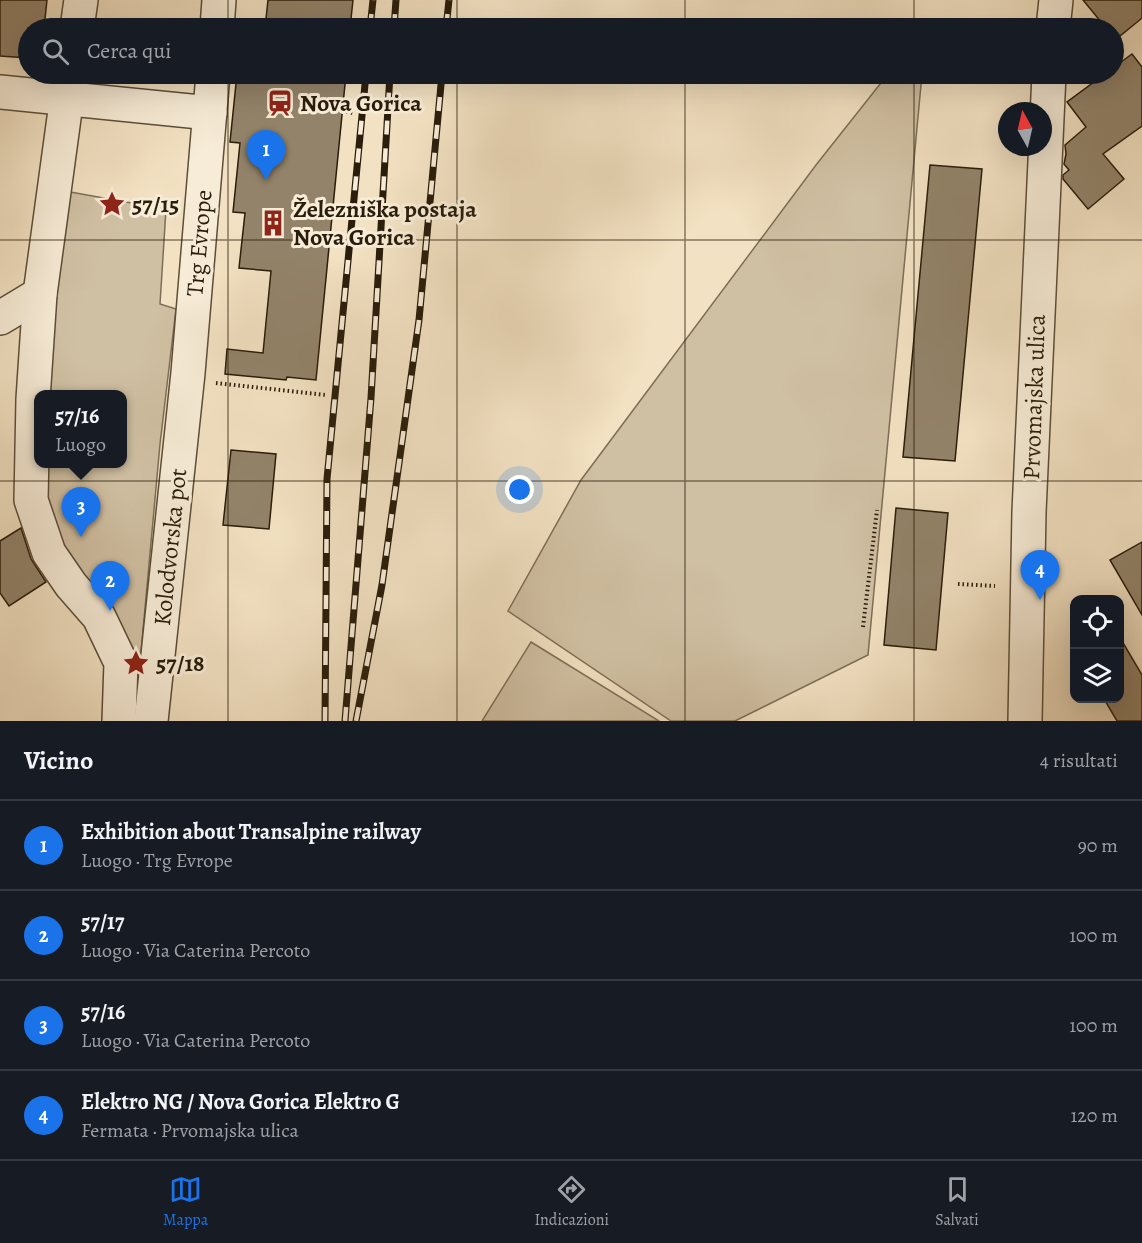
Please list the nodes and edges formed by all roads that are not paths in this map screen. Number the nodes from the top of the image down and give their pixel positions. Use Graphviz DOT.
graph roads {
  1 [pos="81,0"];
  2 [pos="1056,0"];
  3 [pos="78,18"];
  4 [pos="1054,18"];
  5 [pos="212,84"];
  6 [pos="1049,84"];
  7 [pos="68,86"];
  8 [pos="0,92"];
  9 [pos="210,113"];
  10 [pos="40,294"];
  11 [pos="0,318"];
  12 [pos="188,376"];
  13 [pos="119,721"];
  14 [pos="152,721"];
  15 [pos="1025,721"];
  1 -- 3 [label="street"];
  2 -- 4 [label="street"];
  5 -- 9 [label="street, Trg Evrope"];
  6 -- 15 [label="street, Prvomajska ulica"];
  7 -- 8 [label="street"];
  7 -- 9 [label="street"];
  7 -- 10 [label="street"];
  9 -- 12 [label="street, Trg Evrope"];
  10 -- 11 [label="street"];
  10 -- 13 [label="street"];
  12 -- 14 [label="street, Kolodvorska pot"];
}
